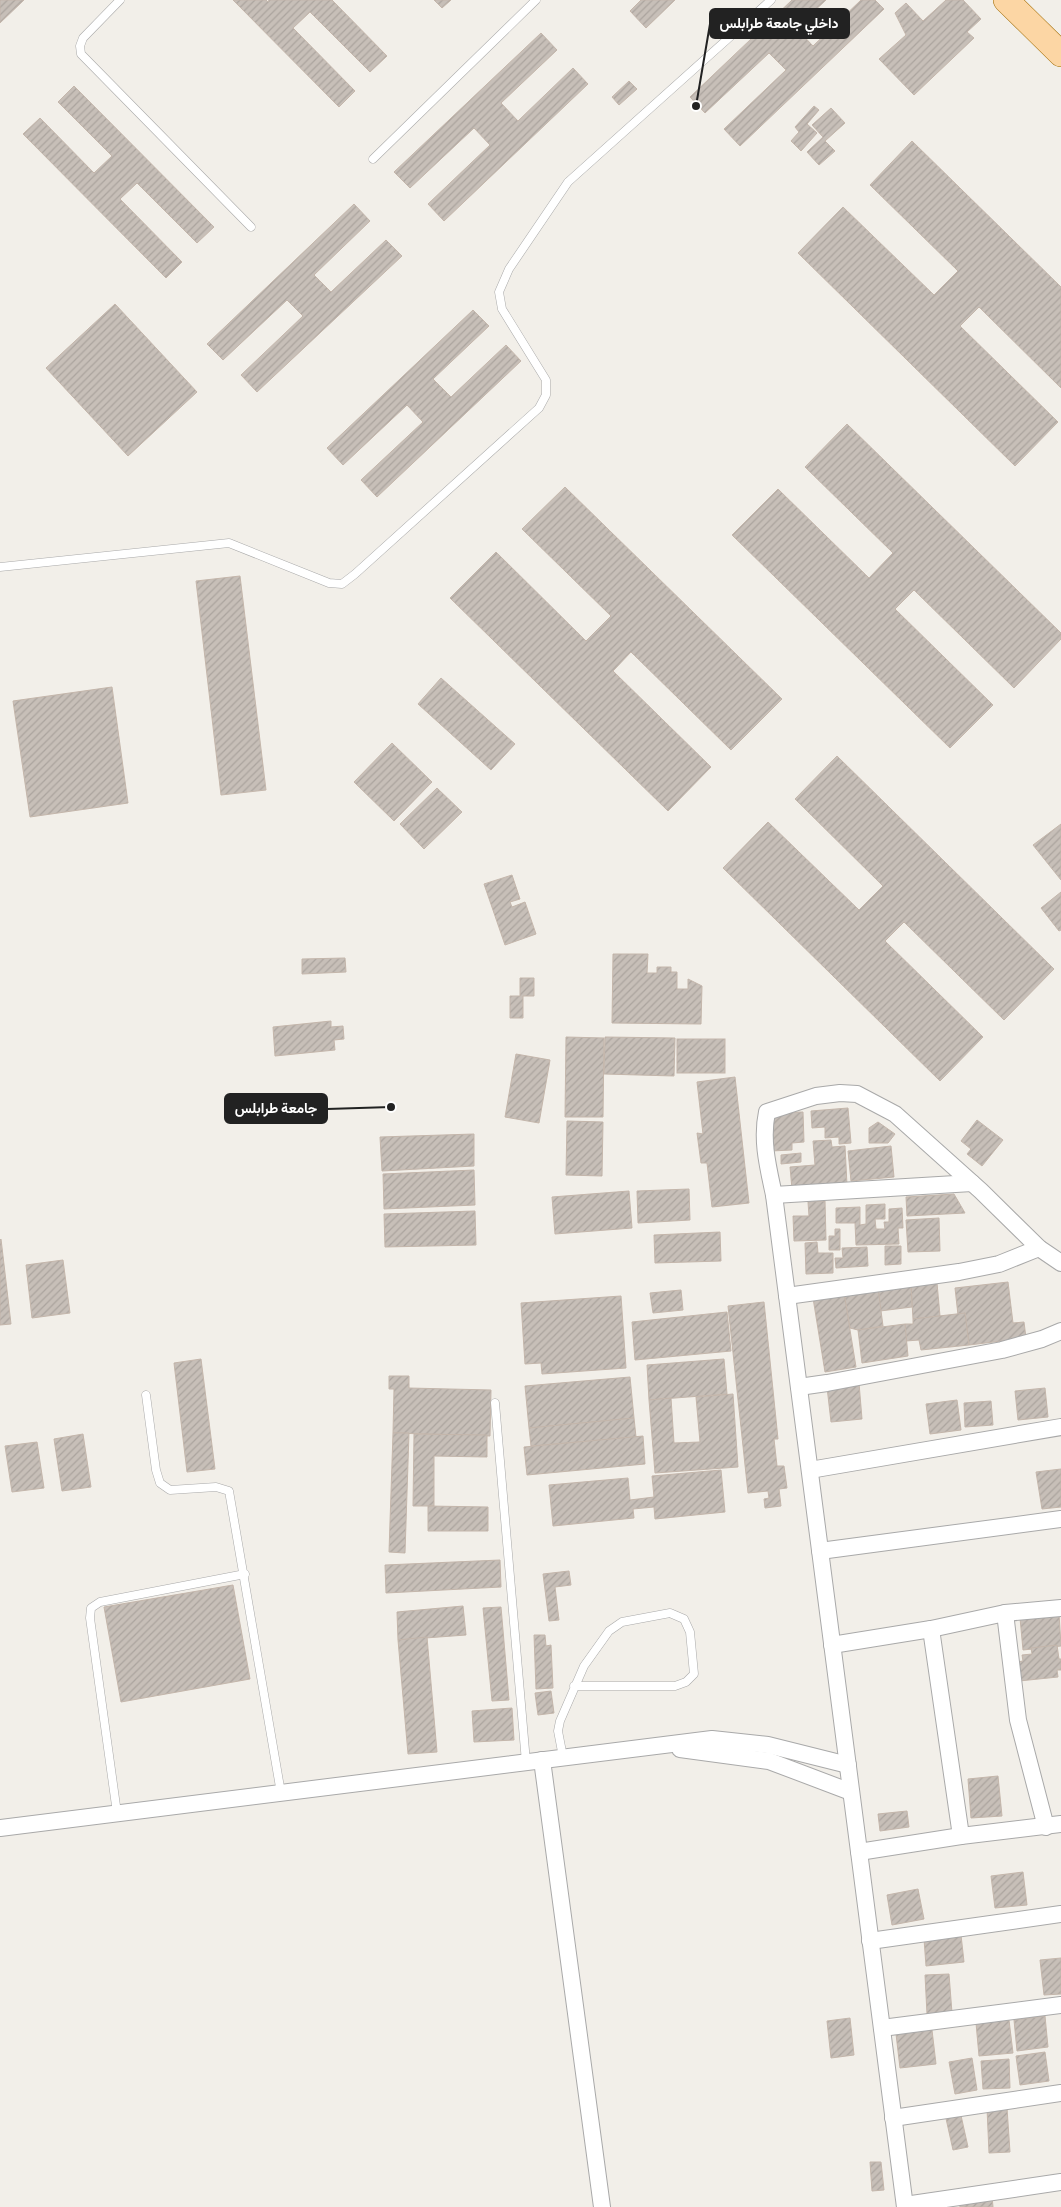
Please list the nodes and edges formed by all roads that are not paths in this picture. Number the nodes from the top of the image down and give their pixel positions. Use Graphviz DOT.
graph roads {
  1 [pos="120,0"];
  2 [pos="536,0"];
  3 [pos="771,0"];
  4 [pos="1006,0"];
  5 [pos="1061,54"];
  6 [pos="373,159"];
  7 [pos="251,227"];
  8 [pos="0,567"];
  9 [pos="972,1183"];
  10 [pos="774,1195"];
  11 [pos="1039,1248"];
  12 [pos="1061,1263"];
  13 [pos="787,1296"];
  14 [pos="1061,1331"];
  15 [pos="799,1386"];
  16 [pos="146,1395"];
  17 [pos="495,1403"];
  18 [pos="1061,1427"];
  19 [pos="810,1470"];
  20 [pos="1061,1519"];
  21 [pos="820,1551"];
  22 [pos="245,1574"];
  23 [pos="1061,1608"];
  24 [pos="1005,1613"];
  25 [pos="931,1630"];
  26 [pos="832,1645"];
  27 [pos="574,1686"];
  28 [pos="653,1746"];
  29 [pos="563,1758"];
  30 [pos="534,1761"];
  31 [pos="848,1765"];
  32 [pos="851,1792"];
  33 [pos="281,1793"];
  34 [pos="117,1813"];
  35 [pos="1053,1825"];
  36 [pos="0,1828"];
  37 [pos="961,1836"];
  38 [pos="859,1852"];
  39 [pos="1061,1914"];
  40 [pos="870,1941"];
  41 [pos="1061,2005"];
  42 [pos="882,2028"];
  43 [pos="1061,2093"];
  44 [pos="893,2118"];
  45 [pos="1061,2182"];
  46 [pos="905,2206"];
  47 [pos="602,2207"];
  1 -- 7 [label="lane"];
  2 -- 6 [label="lane"];
  3 -- 8 [label="lane"];
  4 -- 5 [label="main road"];
  9 -- 10 [label="street"];
  9 -- 10 [label="street"];
  9 -- 11 [label="street"];
  10 -- 13 [label="street"];
  11 -- 12 [label="street"];
  11 -- 13 [label="street"];
  13 -- 15 [label="street"];
  14 -- 15 [label="street"];
  15 -- 19 [label="street"];
  16 -- 22 [label="lane"];
  17 -- 30 [label="lane"];
  18 -- 19 [label="street"];
  19 -- 21 [label="street"];
  20 -- 21 [label="street"];
  21 -- 26 [label="street"];
  22 -- 33 [label="lane"];
  22 -- 34 [label="lane"];
  23 -- 24 [label="street"];
  24 -- 25 [label="street"];
  24 -- 35 [label="street"];
  25 -- 26 [label="street"];
  25 -- 37 [label="street"];
  26 -- 31 [label="street"];
  27 -- 27 [label="lane"];
  27 -- 29 [label="lane"];
  28 -- 29 [label="street"];
  28 -- 31 [label="street"];
  28 -- 32 [label="street"];
  29 -- 30 [label="street"];
  30 -- 33 [label="street"];
  30 -- 47 [label="street"];
  31 -- 32 [label="street"];
  32 -- 38 [label="street"];
  33 -- 34 [label="street"];
  34 -- 36 [label="street"];
  35 -- 37 [label="street"];
  37 -- 38 [label="street"];
  38 -- 40 [label="street"];
  39 -- 40 [label="street"];
  40 -- 42 [label="street"];
  41 -- 42 [label="street"];
  42 -- 44 [label="street"];
  43 -- 44 [label="street"];
  44 -- 46 [label="street"];
  45 -- 46 [label="street"];
}
